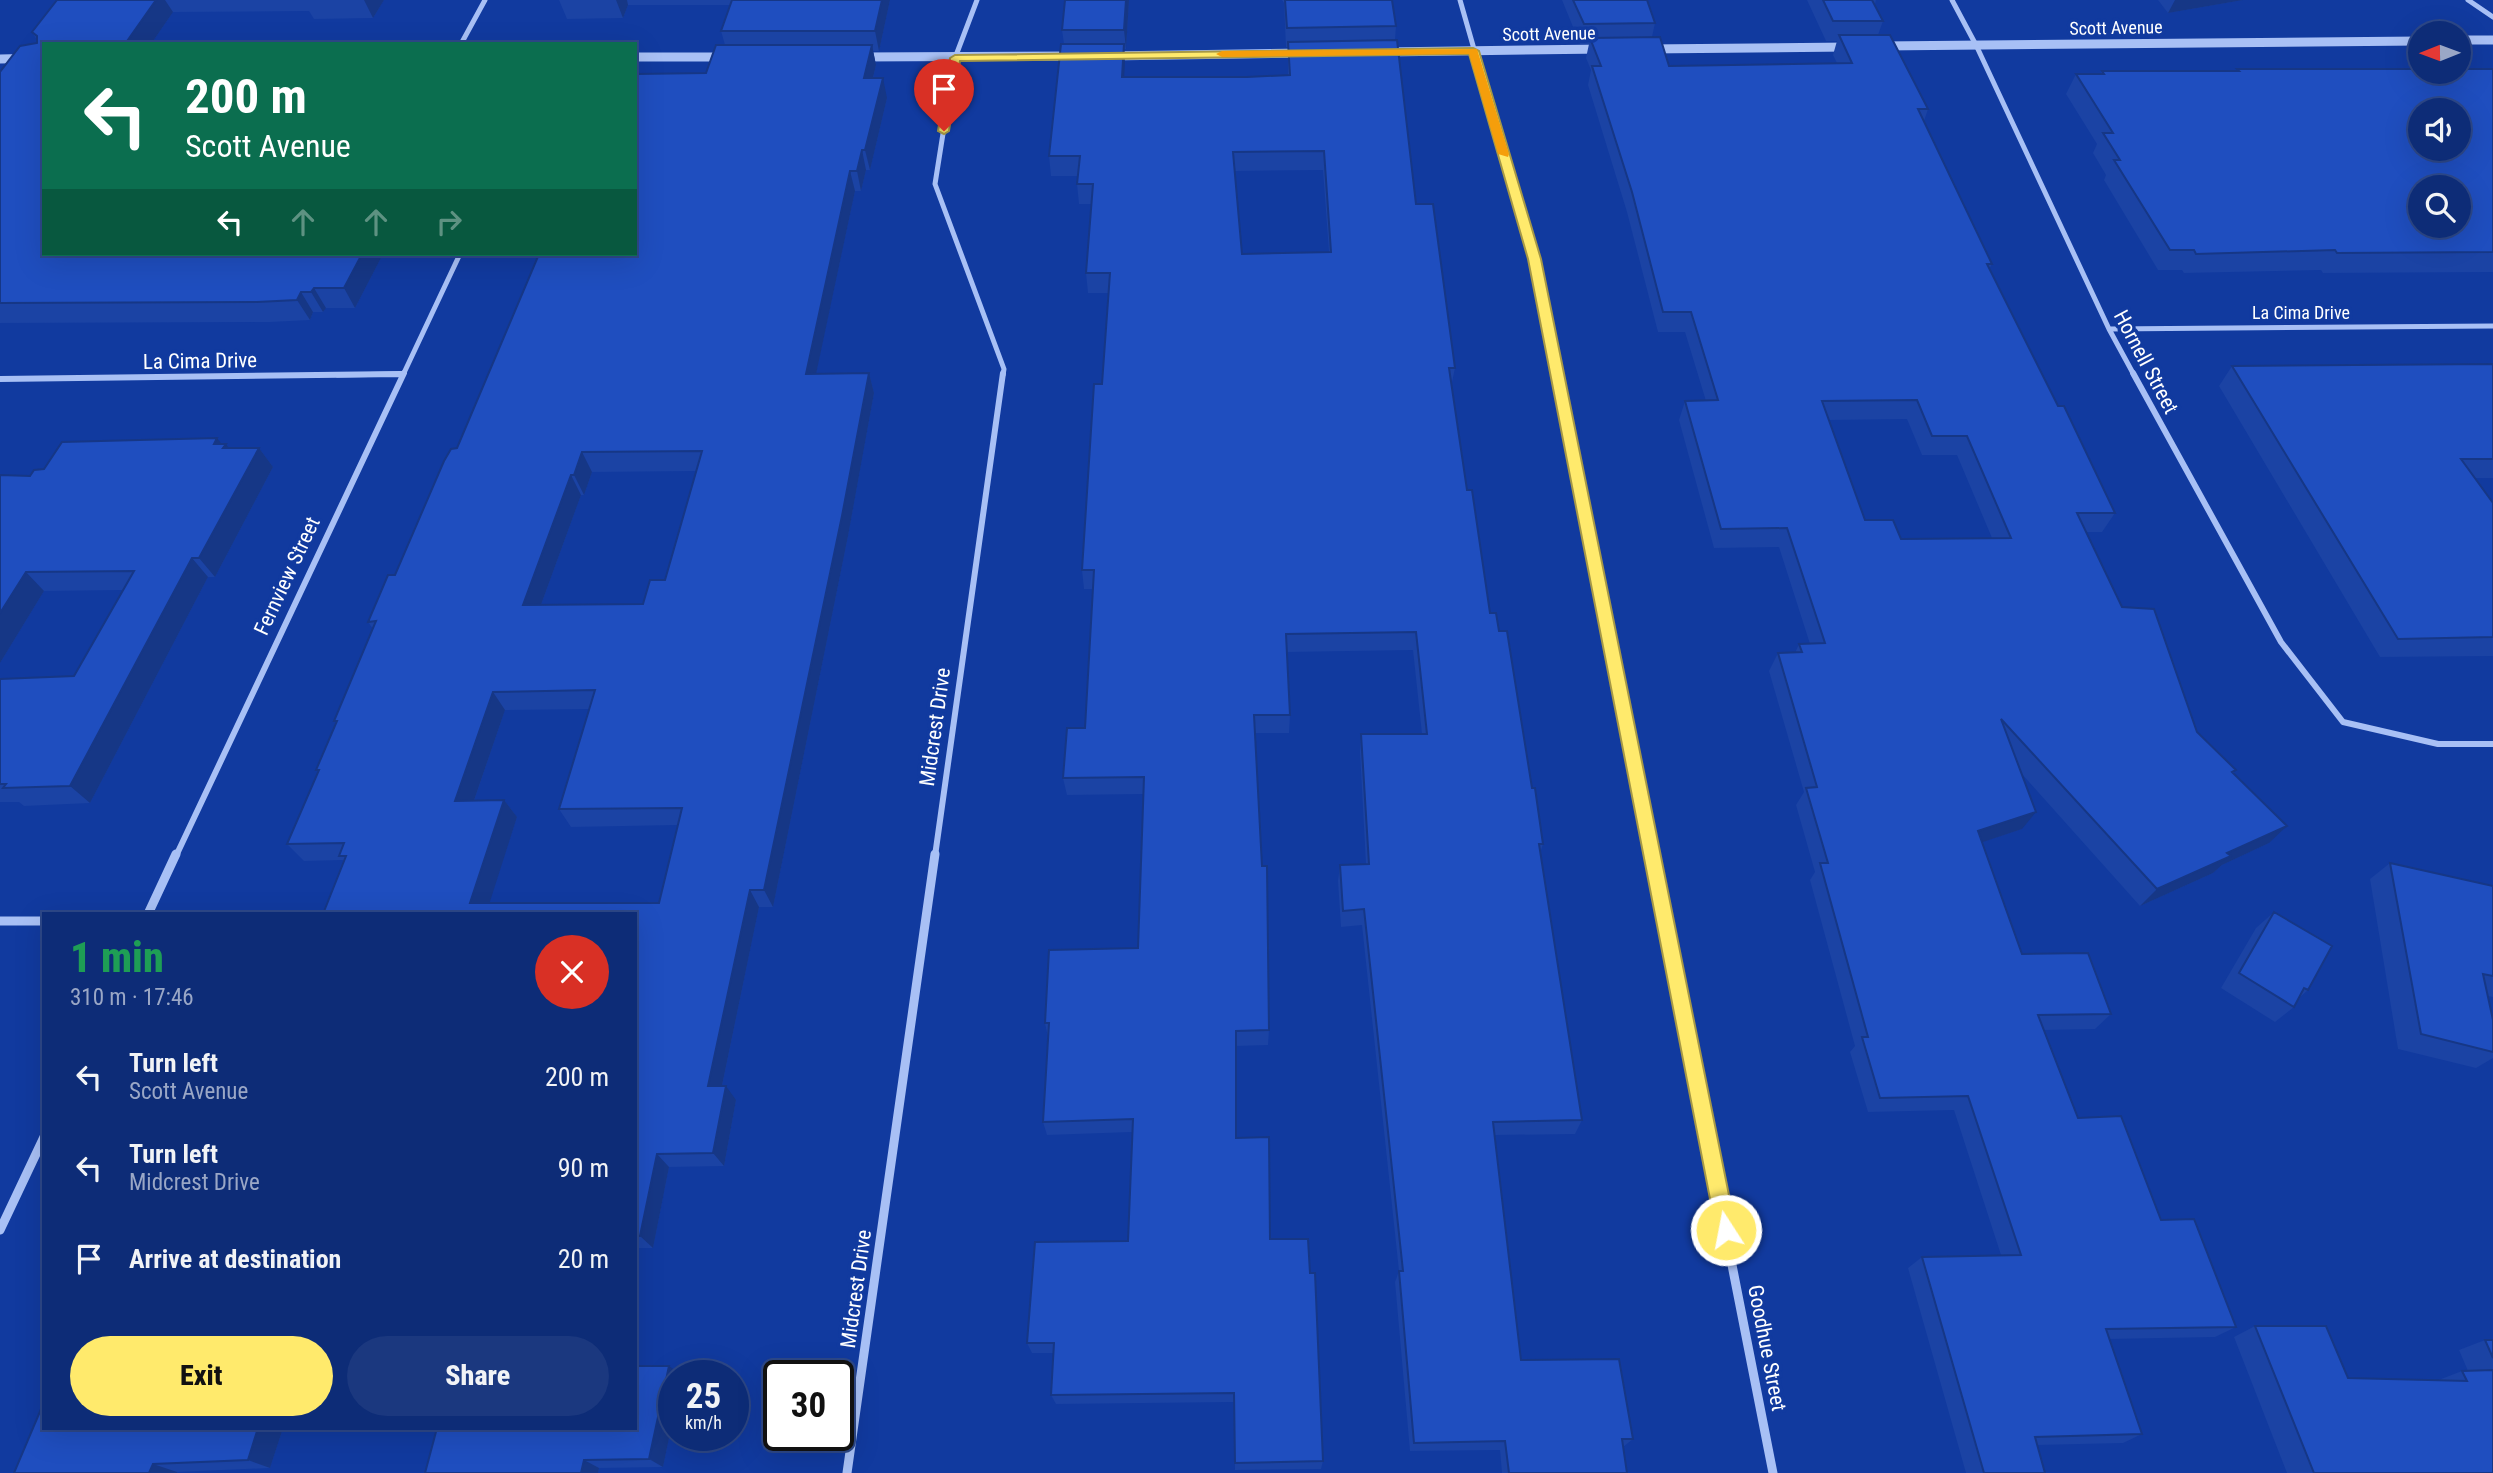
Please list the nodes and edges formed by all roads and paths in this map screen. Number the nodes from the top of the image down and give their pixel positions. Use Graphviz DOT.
graph roads {
  1 [pos="485,0"];
  2 [pos="977,0"];
  3 [pos="1460,0"];
  4 [pos="1952,0"];
  5 [pos="2468,0"];
  6 [pos="2493,17"];
  7 [pos="2471,40"];
  8 [pos="2493,40"];
  9 [pos="2408,41"];
  10 [pos="462,42"];
  11 [pos="1976,45"];
  12 [pos="1865,46"];
  13 [pos="1878,46"];
  14 [pos="1613,49"];
  15 [pos="1641,49"];
  16 [pos="1473,51"];
  17 [pos="1378,52"];
  18 [pos="1310,53"];
  19 [pos="637,57"];
  20 [pos="733,57"];
  21 [pos="844,57"];
  22 [pos="42,58"];
  23 [pos="955,58"];
  24 [pos="0,59"];
  25 [pos="459,256"];
  26 [pos="2493,326"];
  27 [pos="2109,329"];
  28 [pos="401,374"];
  29 [pos="0,379"];
  30 [pos="2493,744"];
  31 [pos="149,912"];
  32 [pos="0,921"];
  33 [pos="42,921"];
  34 [pos="42,1140"];
  35 [pos="0,1230"];
  36 [pos="847,1473"];
  37 [pos="1773,1473"];
  1 -- 10 [label="street"];
  2 -- 23 [label="street, Midcrest Drive"];
  3 -- 16 [label="street, Goodhue Street"];
  4 -- 11 [label="street, Hornell Street"];
  5 -- 6 [label="street"];
  7 -- 8 [label="street"];
  9 -- 11 [label="street, Scott Avenue"];
  11 -- 13 [label="street, Scott Avenue"];
  11 -- 27 [label="street, Hornell Street"];
  12 -- 15 [label="street"];
  14 -- 16 [label="street, Scott Avenue"];
  16 -- 17 [label="street, Scott Avenue"];
  16 -- 37 [label="street, Goodhue Street"];
  18 -- 23 [label="street"];
  19 -- 20 [label="street"];
  21 -- 23 [label="street"];
  22 -- 24 [label="street"];
  23 -- 36 [label="street, Midcrest Drive"];
  25 -- 28 [label="street, Fernview Street"];
  26 -- 27 [label="street, La Cima Drive"];
  27 -- 30 [label="street, Hornell Street"];
  28 -- 29 [label="street, La Cima Drive"];
  28 -- 31 [label="street, Fernview Street"];
  32 -- 33 [label="street"];
  34 -- 35 [label="street"];
}
